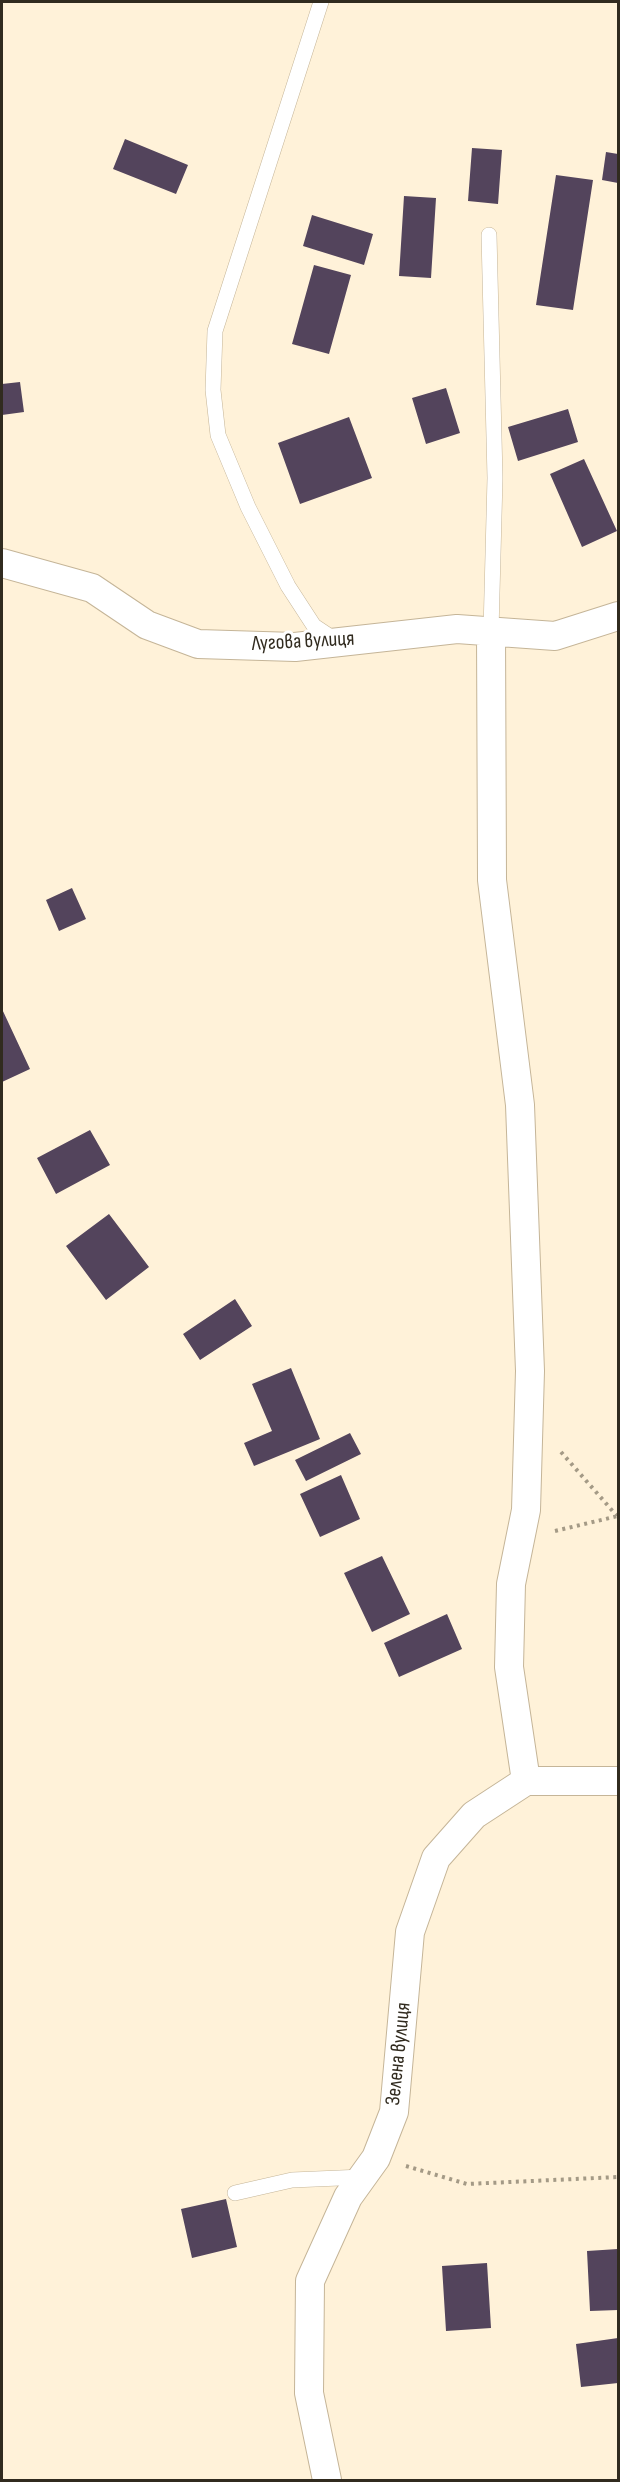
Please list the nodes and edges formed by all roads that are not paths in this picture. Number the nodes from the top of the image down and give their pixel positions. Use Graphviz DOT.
graph roads {
  1 [pos="321,2"];
  2 [pos="489,235"];
  3 [pos="2,563"];
  4 [pos="618,616"];
  5 [pos="491,632"];
  6 [pos="339,643"];
  7 [pos="526,1781"];
  8 [pos="618,1781"];
  9 [pos="370,2168"];
  10 [pos="235,2193"];
  11 [pos="327,2481"];
  1 -- 6 [label="lane"];
  2 -- 5 [label="lane"];
  3 -- 6 [label="street, Лугова вулиця"];
  4 -- 5 [label="street, Лугова вулиця"];
  5 -- 6 [label="street, Лугова вулиця"];
  5 -- 7 [label="street"];
  7 -- 8 [label="street"];
  7 -- 9 [label="street, Зелена вулиця"];
  9 -- 10 [label="lane"];
  9 -- 11 [label="street, Зелена вулиця"];
}
